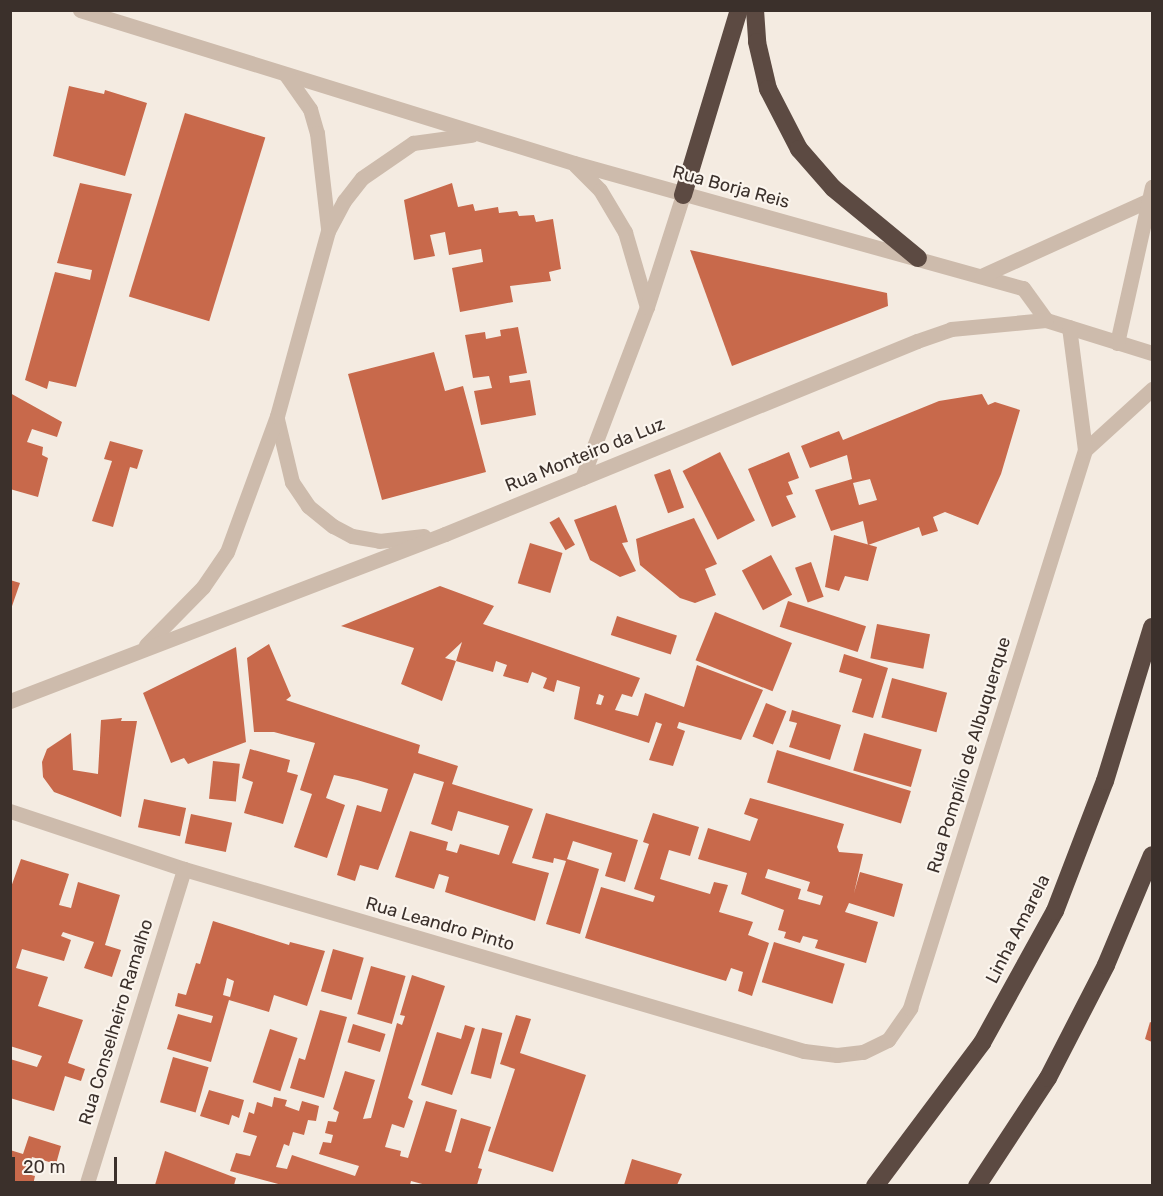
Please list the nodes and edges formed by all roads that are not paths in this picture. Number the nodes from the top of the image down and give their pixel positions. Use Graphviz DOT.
graph roads {
  1 [pos="80,10"];
  2 [pos="739,10"];
  3 [pos="755,10"];
  4 [pos="286,75"];
  5 [pos="480,134"];
  6 [pos="574,163"];
  7 [pos="1151,193"];
  8 [pos="683,195"];
  9 [pos="328,231"];
  10 [pos="918,258"];
  11 [pos="981,276"];
  12 [pos="647,307"];
  13 [pos="1046,320"];
  14 [pos="1069,327"];
  15 [pos="1117,343"];
  16 [pos="1152,353"];
  17 [pos="1152,389"];
  18 [pos="277,416"];
  19 [pos="1085,450"];
  20 [pos="582,478"];
  21 [pos="445,534"];
  22 [pos="1152,627"];
  23 [pos="143,648"];
  24 [pos="10,701"];
  25 [pos="10,811"];
  26 [pos="1152,855"];
  27 [pos="184,869"];
  28 [pos="863,1052"];
  29 [pos="86,1185"];
  30 [pos="875,1185"];
  31 [pos="977,1185"];
  1 -- 4 [label="street, Rua Borja Reis"];
  2 -- 8 [label="highway"];
  3 -- 10 [label="highway"];
  4 -- 5 [label="street, Rua Borja Reis"];
  4 -- 9 [label="street"];
  5 -- 6 [label="street, Rua Borja Reis"];
  5 -- 9 [label="street, Rua Monteiro da Luz"];
  6 -- 8 [label="street, Rua Borja Reis"];
  6 -- 12 [label="street"];
  7 -- 11 [label="street"];
  7 -- 15 [label="street"];
  8 -- 10 [label="street, Rua Borja Reis"];
  8 -- 12 [label="street"];
  9 -- 18 [label="street, Rua Monteiro da Luz"];
  10 -- 11 [label="street, Rua Borja Reis"];
  11 -- 13 [label="street, Rua Borja Reis"];
  12 -- 20 [label="street"];
  13 -- 14 [label="street"];
  13 -- 20 [label="street, Rua Monteiro da Luz"];
  14 -- 15 [label="street"];
  14 -- 19 [label="street, Rua Pompílio de Albuquerque"];
  15 -- 16 [label="street"];
  17 -- 19 [label="street"];
  18 -- 21 [label="street"];
  18 -- 23 [label="street, Rua Monteiro da Luz"];
  19 -- 28 [label="street, Rua Pompílio de Albuquerque"];
  20 -- 21 [label="street, Rua Monteiro da Luz"];
  21 -- 23 [label="street, Rua Monteiro da Luz"];
  22 -- 30 [label="highway, Linha Amarela"];
  23 -- 24 [label="street, Rua Monteiro da Luz"];
  25 -- 27 [label="street, Rua Leandro Pinto"];
  26 -- 31 [label="highway"];
  27 -- 28 [label="street, Rua Leandro Pinto"];
  27 -- 29 [label="street, Rua Conselheiro Ramalho"];
}
